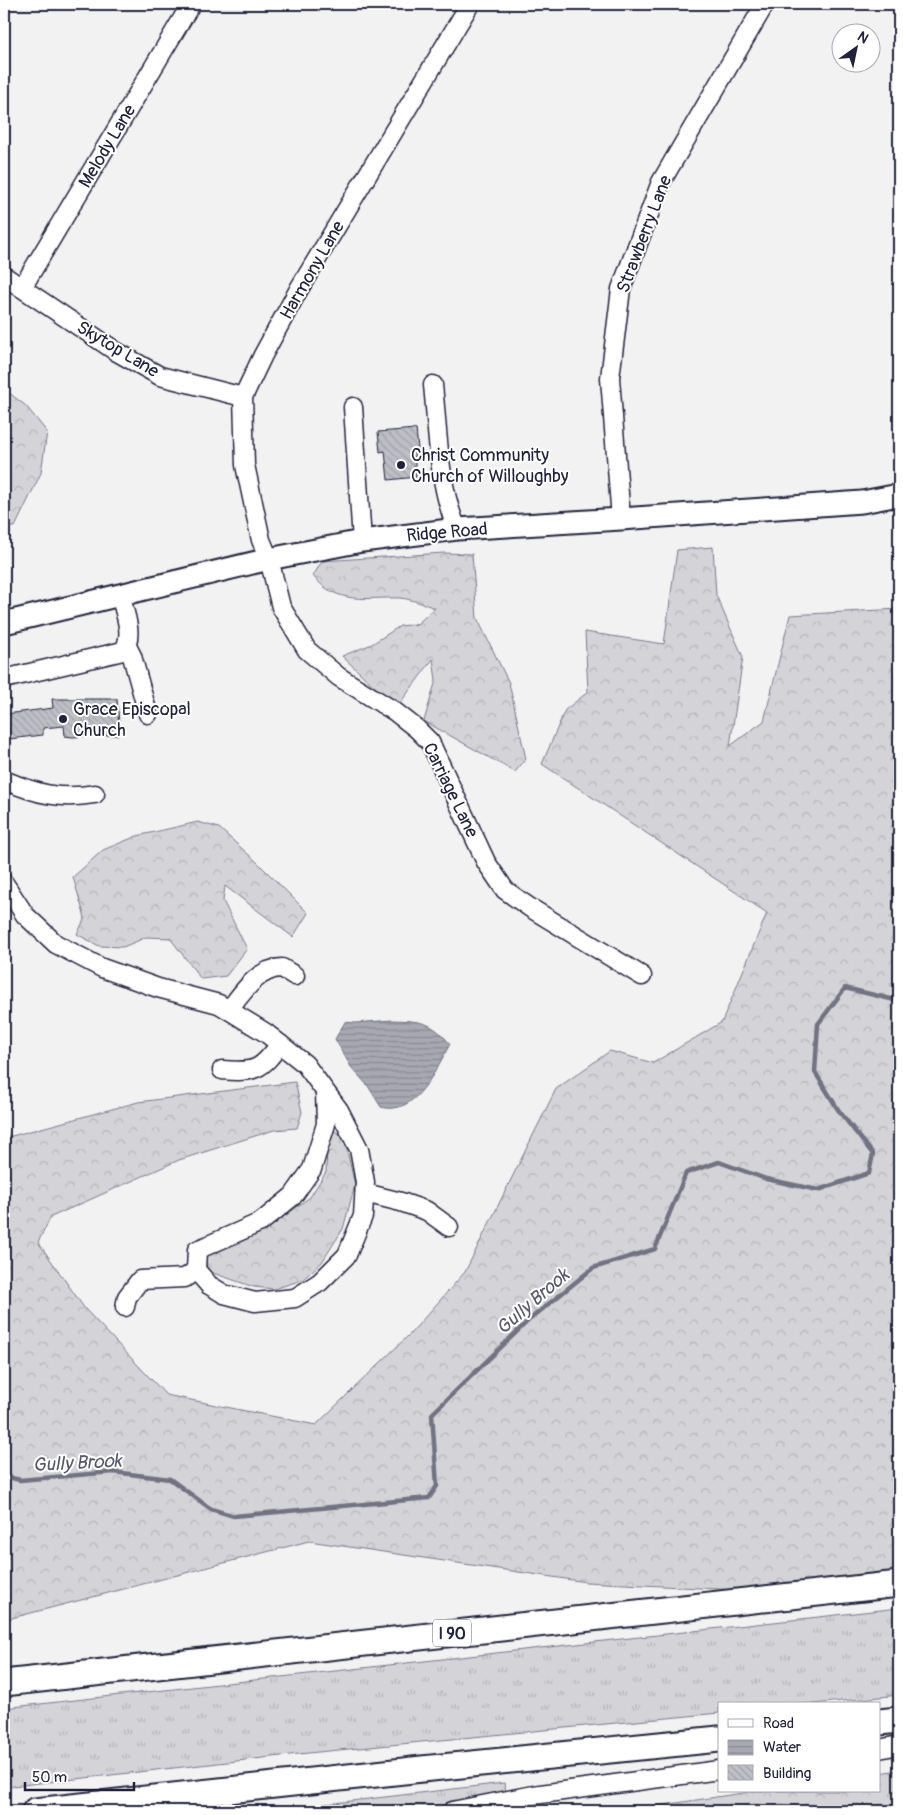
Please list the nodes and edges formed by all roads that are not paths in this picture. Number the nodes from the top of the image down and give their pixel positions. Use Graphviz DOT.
graph roads {
  1 [pos="191,4"];
  2 [pos="470,4"];
  3 [pos="765,4"];
  4 [pos="4,276"];
  5 [pos="22,288"];
  6 [pos="433,385"];
  7 [pos="243,397"];
  8 [pos="353,408"];
  9 [pos="899,495"];
  10 [pos="621,519"];
  11 [pos="457,529"];
  12 [pos="362,541"];
  13 [pos="269,558"];
  14 [pos="120,595"];
  15 [pos="4,623"];
  16 [pos="127,646"];
  17 [pos="4,680"];
  18 [pos="148,714"];
  19 [pos="4,780"];
  20 [pos="95,794"];
  21 [pos="4,883"];
  22 [pos="295,976"];
  23 [pos="642,976"];
  24 [pos="229,1010"];
  25 [pos="280,1044"];
  26 [pos="222,1070"];
  27 [pos="325,1091"];
  28 [pos="365,1193"];
  29 [pos="449,1227"];
  30 [pos="196,1270"];
  31 [pos="125,1307"];
  32 [pos="899,1584"];
  33 [pos="4,1683"];
  34 [pos="899,1720"];
  35 [pos="880,1722"];
  36 [pos="718,1739"];
  37 [pos="899,1745"];
  38 [pos="880,1749"];
  39 [pos="718,1770"];
  40 [pos="35,1811"];
  41 [pos="452,1811"];
  1 -- 5 [label="street, Melody Lane"];
  2 -- 7 [label="street, Harmony Lane"];
  3 -- 10 [label="street, Strawberry Lane"];
  4 -- 5 [label="street, Skytop Lane"];
  5 -- 7 [label="street, Skytop Lane"];
  6 -- 11 [label="street"];
  7 -- 13 [label="street, Harmony Lane"];
  8 -- 12 [label="street"];
  9 -- 10 [label="main road, Ridge Road"];
  10 -- 11 [label="main road, Ridge Road"];
  11 -- 12 [label="main road, Ridge Road"];
  12 -- 13 [label="main road, Ridge Road"];
  13 -- 14 [label="main road, Ridge Road"];
  13 -- 23 [label="street, Carriage Lane"];
  14 -- 15 [label="main road, Ridge Road"];
  14 -- 16 [label="street"];
  16 -- 17 [label="street"];
  16 -- 18 [label="street"];
  19 -- 20 [label="street"];
  21 -- 24 [label="street"];
  22 -- 24 [label="street"];
  24 -- 25 [label="street"];
  25 -- 26 [label="street"];
  25 -- 27 [label="street"];
  27 -- 28 [label="street"];
  27 -- 30 [label="street"];
  28 -- 29 [label="street"];
  28 -- 30 [label="street"];
  30 -- 31 [label="street"];
  32 -- 33 [label="highway, I 90"];
  34 -- 35 [label="highway"];
  36 -- 40 [label="highway"];
  37 -- 38 [label="street"];
  39 -- 41 [label="street"];
}
